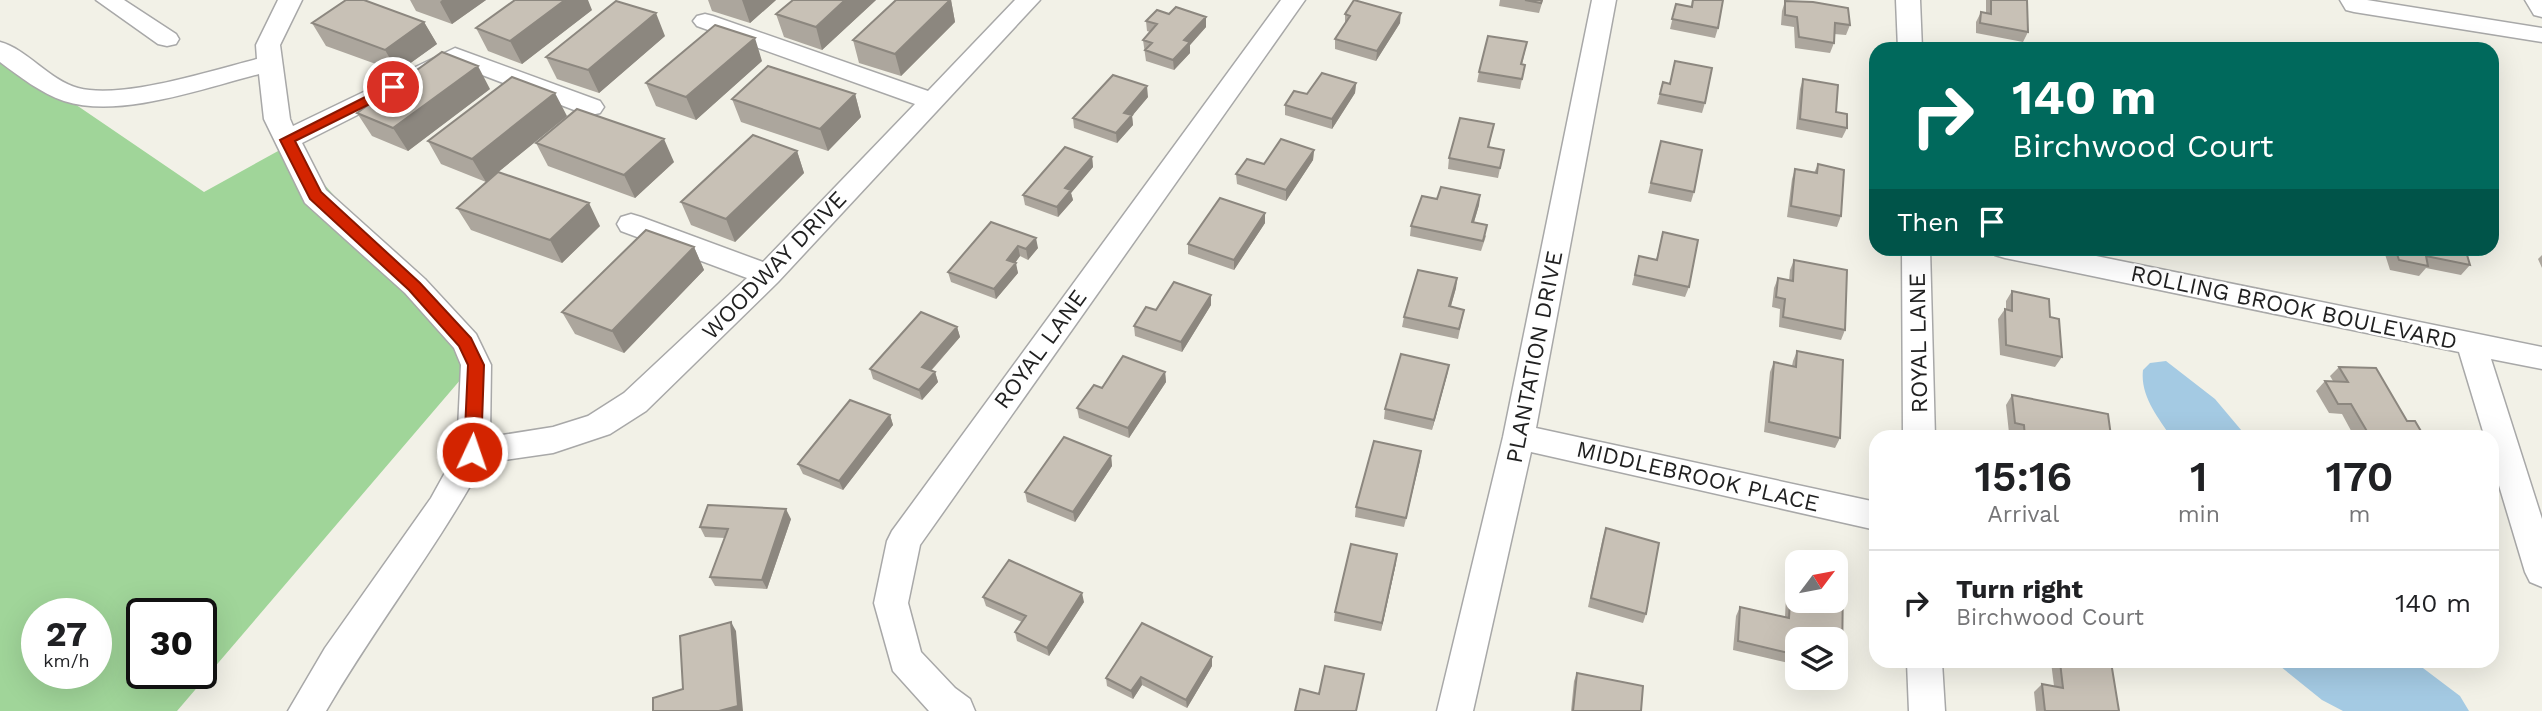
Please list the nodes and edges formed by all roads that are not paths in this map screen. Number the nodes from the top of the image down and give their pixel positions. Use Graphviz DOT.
graph roads {
  1 [pos="108,0"];
  2 [pos="290,0"];
  3 [pos="1028,0"];
  4 [pos="1293,0"];
  5 [pos="1604,0"];
  6 [pos="1908,0"];
  7 [pos="2352,0"];
  8 [pos="2537,0"];
  9 [pos="2542,10"];
  10 [pos="705,21"];
  11 [pos="2542,35"];
  12 [pos="167,39"];
  13 [pos="1910,42"];
  14 [pos="0,50"];
  15 [pos="270,63"];
  16 [pos="932,101"];
  17 [pos="591,107"];
  18 [pos="287,140"];
  19 [pos="631,224"];
  20 [pos="1916,256"];
  21 [pos="2044,256"];
  22 [pos="768,275"];
  23 [pos="2471,344"];
  24 [pos="2542,358"];
  25 [pos="1919,430"];
  26 [pos="2498,430"];
  27 [pos="2499,434"];
  28 [pos="1519,437"];
  29 [pos="472,452"];
  30 [pos="1869,514"];
  31 [pos="2542,572"];
  32 [pos="1926,668"];
  33 [pos="306,711"];
  34 [pos="957,711"];
  35 [pos="1455,711"];
  36 [pos="1927,711"];
  1 -- 12 [label="street"];
  2 -- 15 [label="street"];
  3 -- 16 [label="street, WOODWAY DRIVE"];
  4 -- 34 [label="street, ROYAL LANE"];
  5 -- 28 [label="street, PLANTATION DRIVE"];
  6 -- 13 [label="street"];
  7 -- 11 [label="street"];
  8 -- 9 [label="street"];
  10 -- 16 [label="street"];
  14 -- 15 [label="street"];
  15 -- 18 [label="street"];
  16 -- 22 [label="street, WOODWAY DRIVE"];
  17 -- 18 [label="street"];
  18 -- 29 [label="street"];
  19 -- 22 [label="street"];
  20 -- 25 [label="street, ROYAL LANE"];
  21 -- 23 [label="street, ROLLING BROOK BOULEVARD"];
  22 -- 29 [label="street, WOODWAY DRIVE"];
  23 -- 24 [label="street, ROLLING BROOK BOULEVARD"];
  23 -- 26 [label="street"];
  27 -- 31 [label="street"];
  28 -- 30 [label="street, MIDDLEBROOK PLACE"];
  28 -- 35 [label="street, PLANTATION DRIVE"];
  29 -- 33 [label="street"];
  32 -- 36 [label="street"];
}
